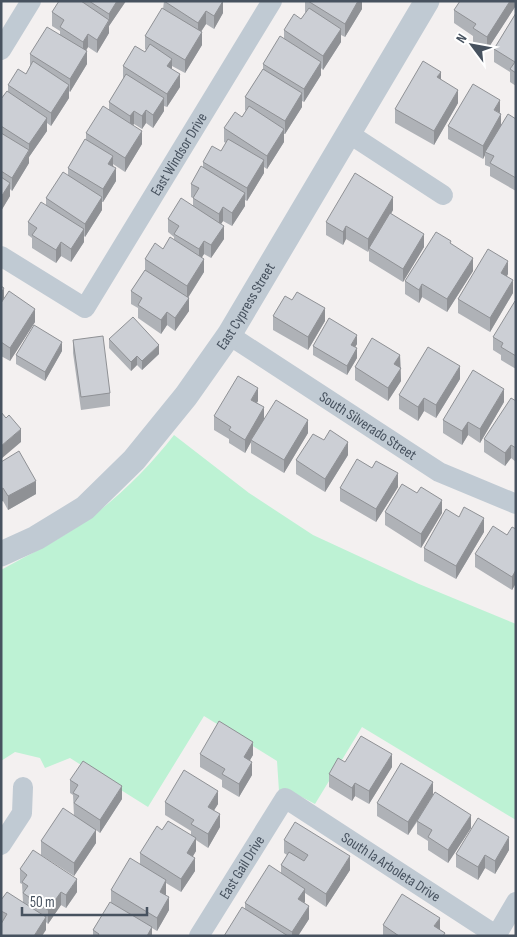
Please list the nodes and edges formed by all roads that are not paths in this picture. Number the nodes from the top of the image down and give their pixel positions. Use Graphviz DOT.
graph roads {
  1 [pos="32,1"];
  2 [pos="272,1"];
  3 [pos="427,1"];
  4 [pos="1,50"];
  5 [pos="348,133"];
  6 [pos="443,195"];
  7 [pos="1,256"];
  8 [pos="229,335"];
  9 [pos="516,504"];
  10 [pos="1,554"];
  11 [pos="23,787"];
  12 [pos="285,798"];
  13 [pos="1,845"];
  14 [pos="516,902"];
  15 [pos="198,936"];
  16 [pos="497,936"];
  1 -- 4 [label="street"];
  2 -- 7 [label="street, East Windsor Drive"];
  3 -- 5 [label="street, East Cypress Street"];
  5 -- 6 [label="street"];
  5 -- 8 [label="street, East Cypress Street"];
  8 -- 9 [label="street, South Silverado Street"];
  8 -- 10 [label="street, East Cypress Street"];
  11 -- 13 [label="street"];
  12 -- 15 [label="street, East Gail Drive"];
  12 -- 16 [label="street, South la Arboleta Drive"];
  14 -- 16 [label="street"];
}
